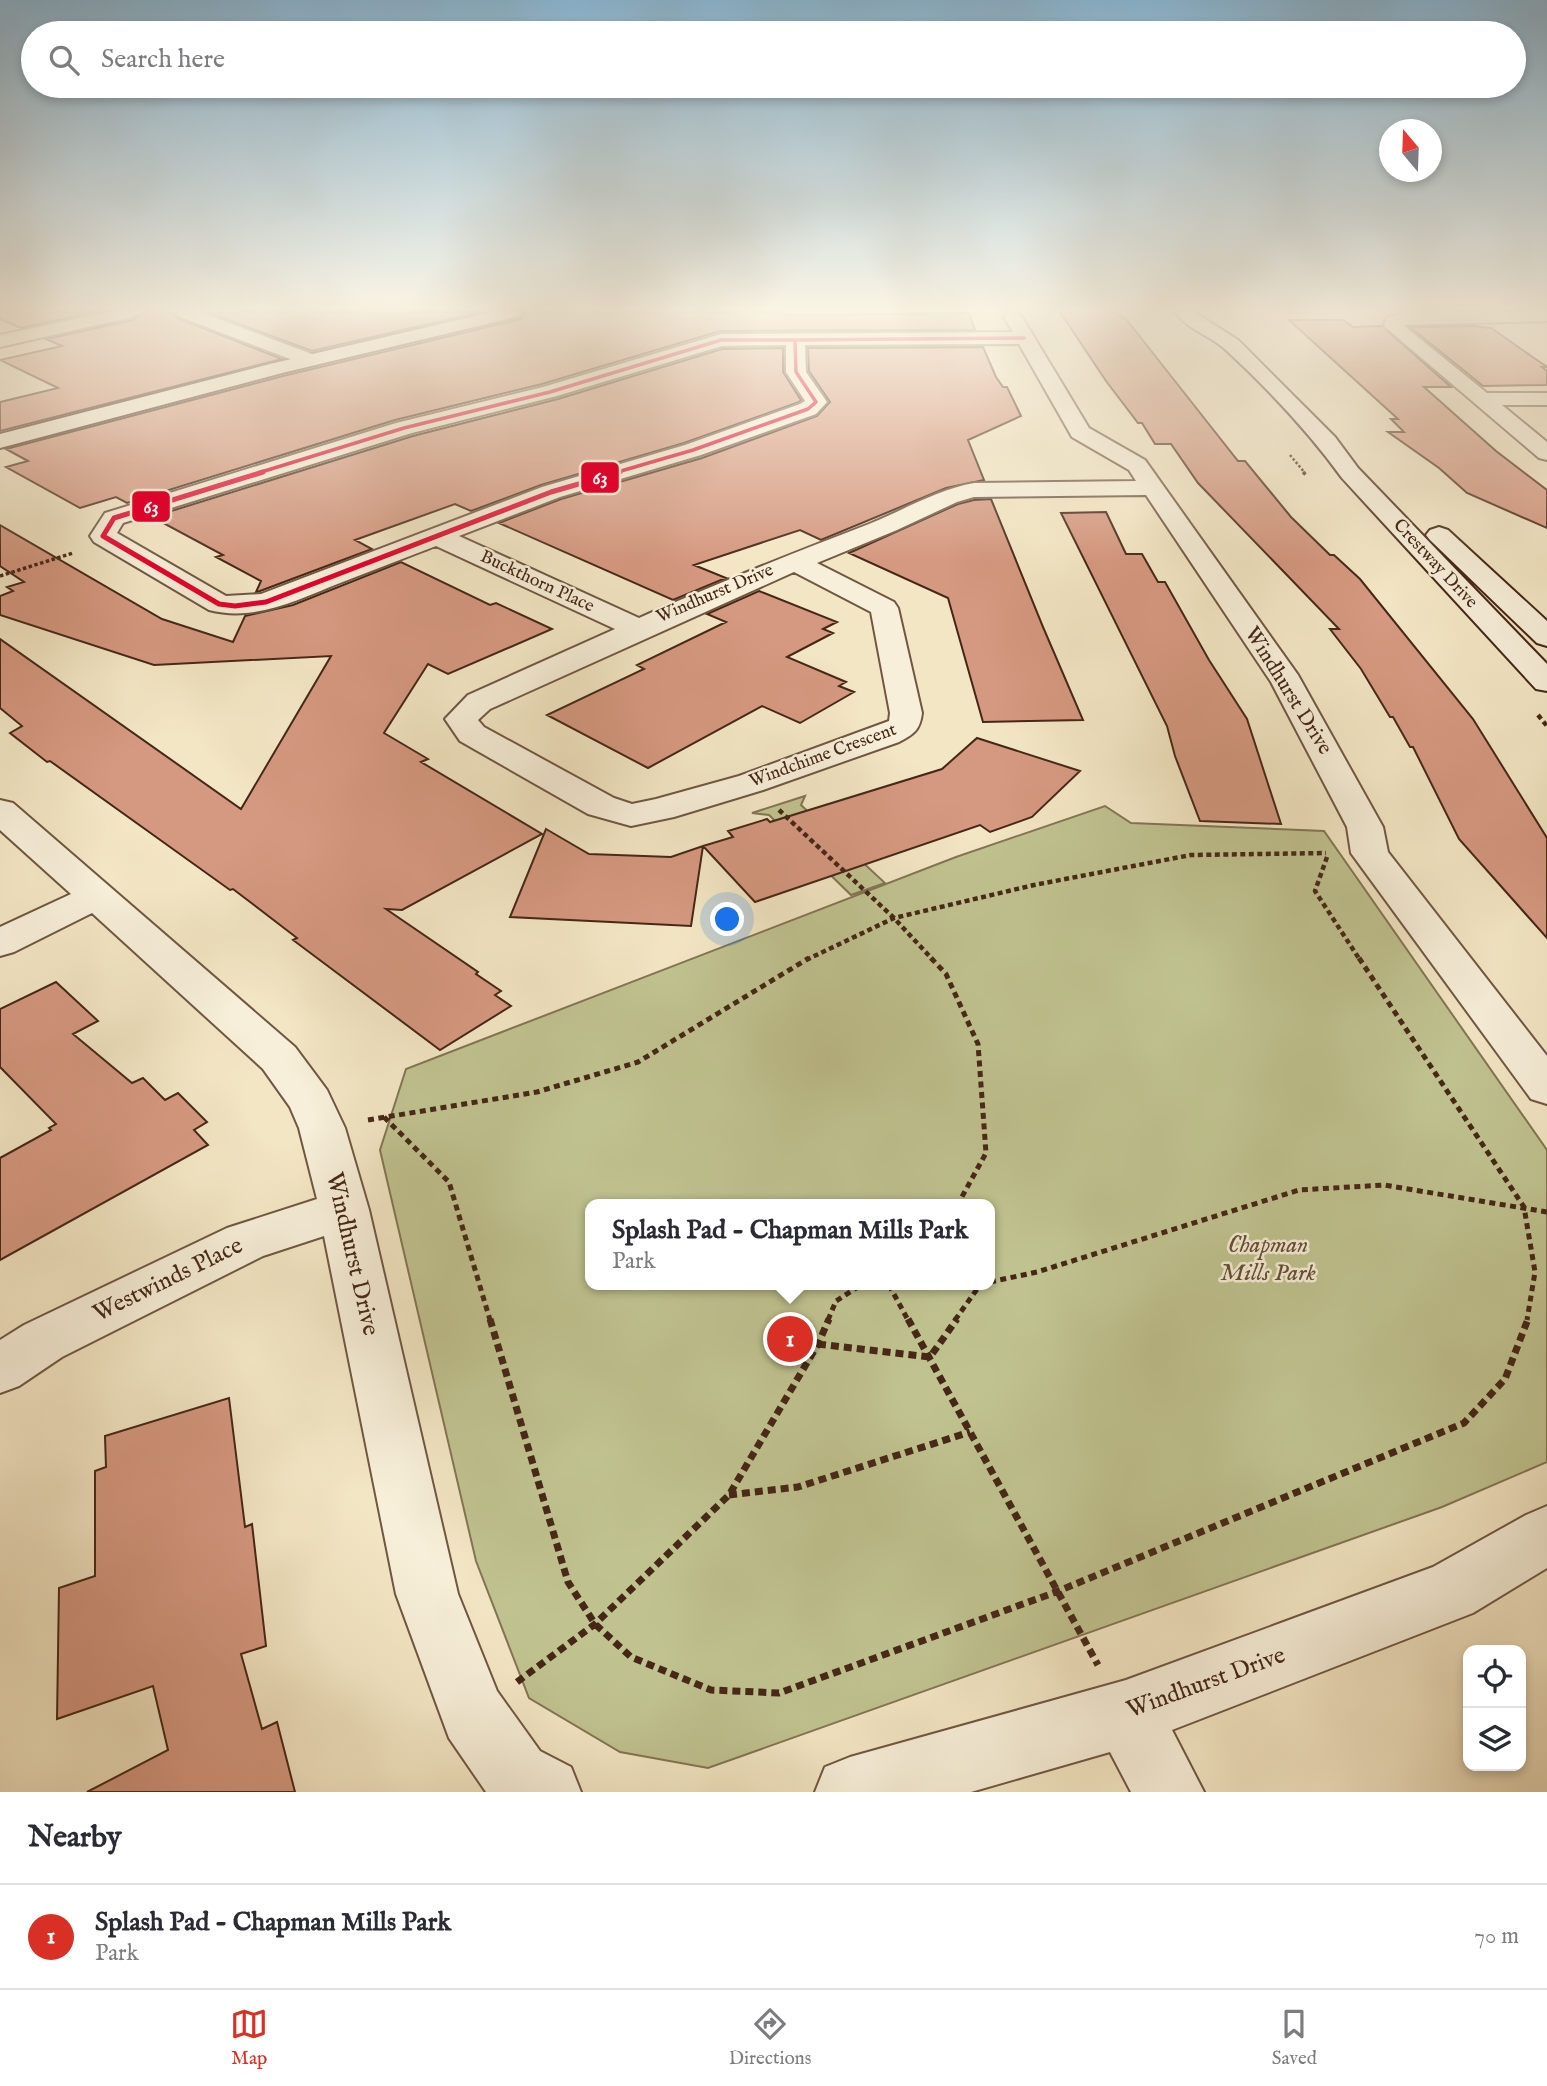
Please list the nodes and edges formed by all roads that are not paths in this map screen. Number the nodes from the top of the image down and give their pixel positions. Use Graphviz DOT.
graph roads {
  1 [pos="174,396"];
  2 [pos="535,396"];
  3 [pos="812,396"];
  4 [pos="1058,396"];
  5 [pos="1282,396"];
  6 [pos="1479,396"];
  7 [pos="1483,399"];
  8 [pos="1547,399"];
  9 [pos="0,441"];
  10 [pos="1327,442"];
  11 [pos="1547,453"];
  12 [pos="1152,488"];
  13 [pos="436,536"];
  14 [pos="793,561"];
  15 [pos="638,628"];
  16 [pos="1547,637"];
  17 [pos="1543,673"];
  18 [pos="0,811"];
  19 [pos="97,896"];
  20 [pos="0,943"];
  21 [pos="1547,1088"];
  22 [pos="344,1210"];
  23 [pos="0,1369"];
  24 [pos="1547,1535"];
  25 [pos="1126,1714"];
  26 [pos="520,1786"];
  27 [pos="850,1792"];
  28 [pos="1169,1792"];
  1 -- 9 [label="street"];
  2 -- 13 [label="street"];
  3 -- 13 [label="street"];
  4 -- 12 [label="street, Windhurst Drive"];
  5 -- 10 [label="street, Crestway Drive"];
  6 -- 7 [label="street"];
  7 -- 8 [label="street"];
  7 -- 11 [label="street"];
  10 -- 16 [label="street, Crestway Drive"];
  10 -- 17 [label="street, Crestway Drive"];
  12 -- 14 [label="street"];
  12 -- 21 [label="street, Windhurst Drive"];
  13 -- 15 [label="street, Buckthorn Place"];
  14 -- 15 [label="street, Windhurst Drive"];
  14 -- 15 [label="street, Windchime Crescent"];
  18 -- 19 [label="street, Windhurst Drive"];
  19 -- 20 [label="street"];
  19 -- 22 [label="street, Windhurst Drive"];
  22 -- 23 [label="street, Westwinds Place"];
  22 -- 26 [label="street, Windhurst Drive"];
  24 -- 25 [label="street, Windhurst Drive"];
  25 -- 27 [label="street, Windhurst Drive"];
  25 -- 28 [label="street"];
}
